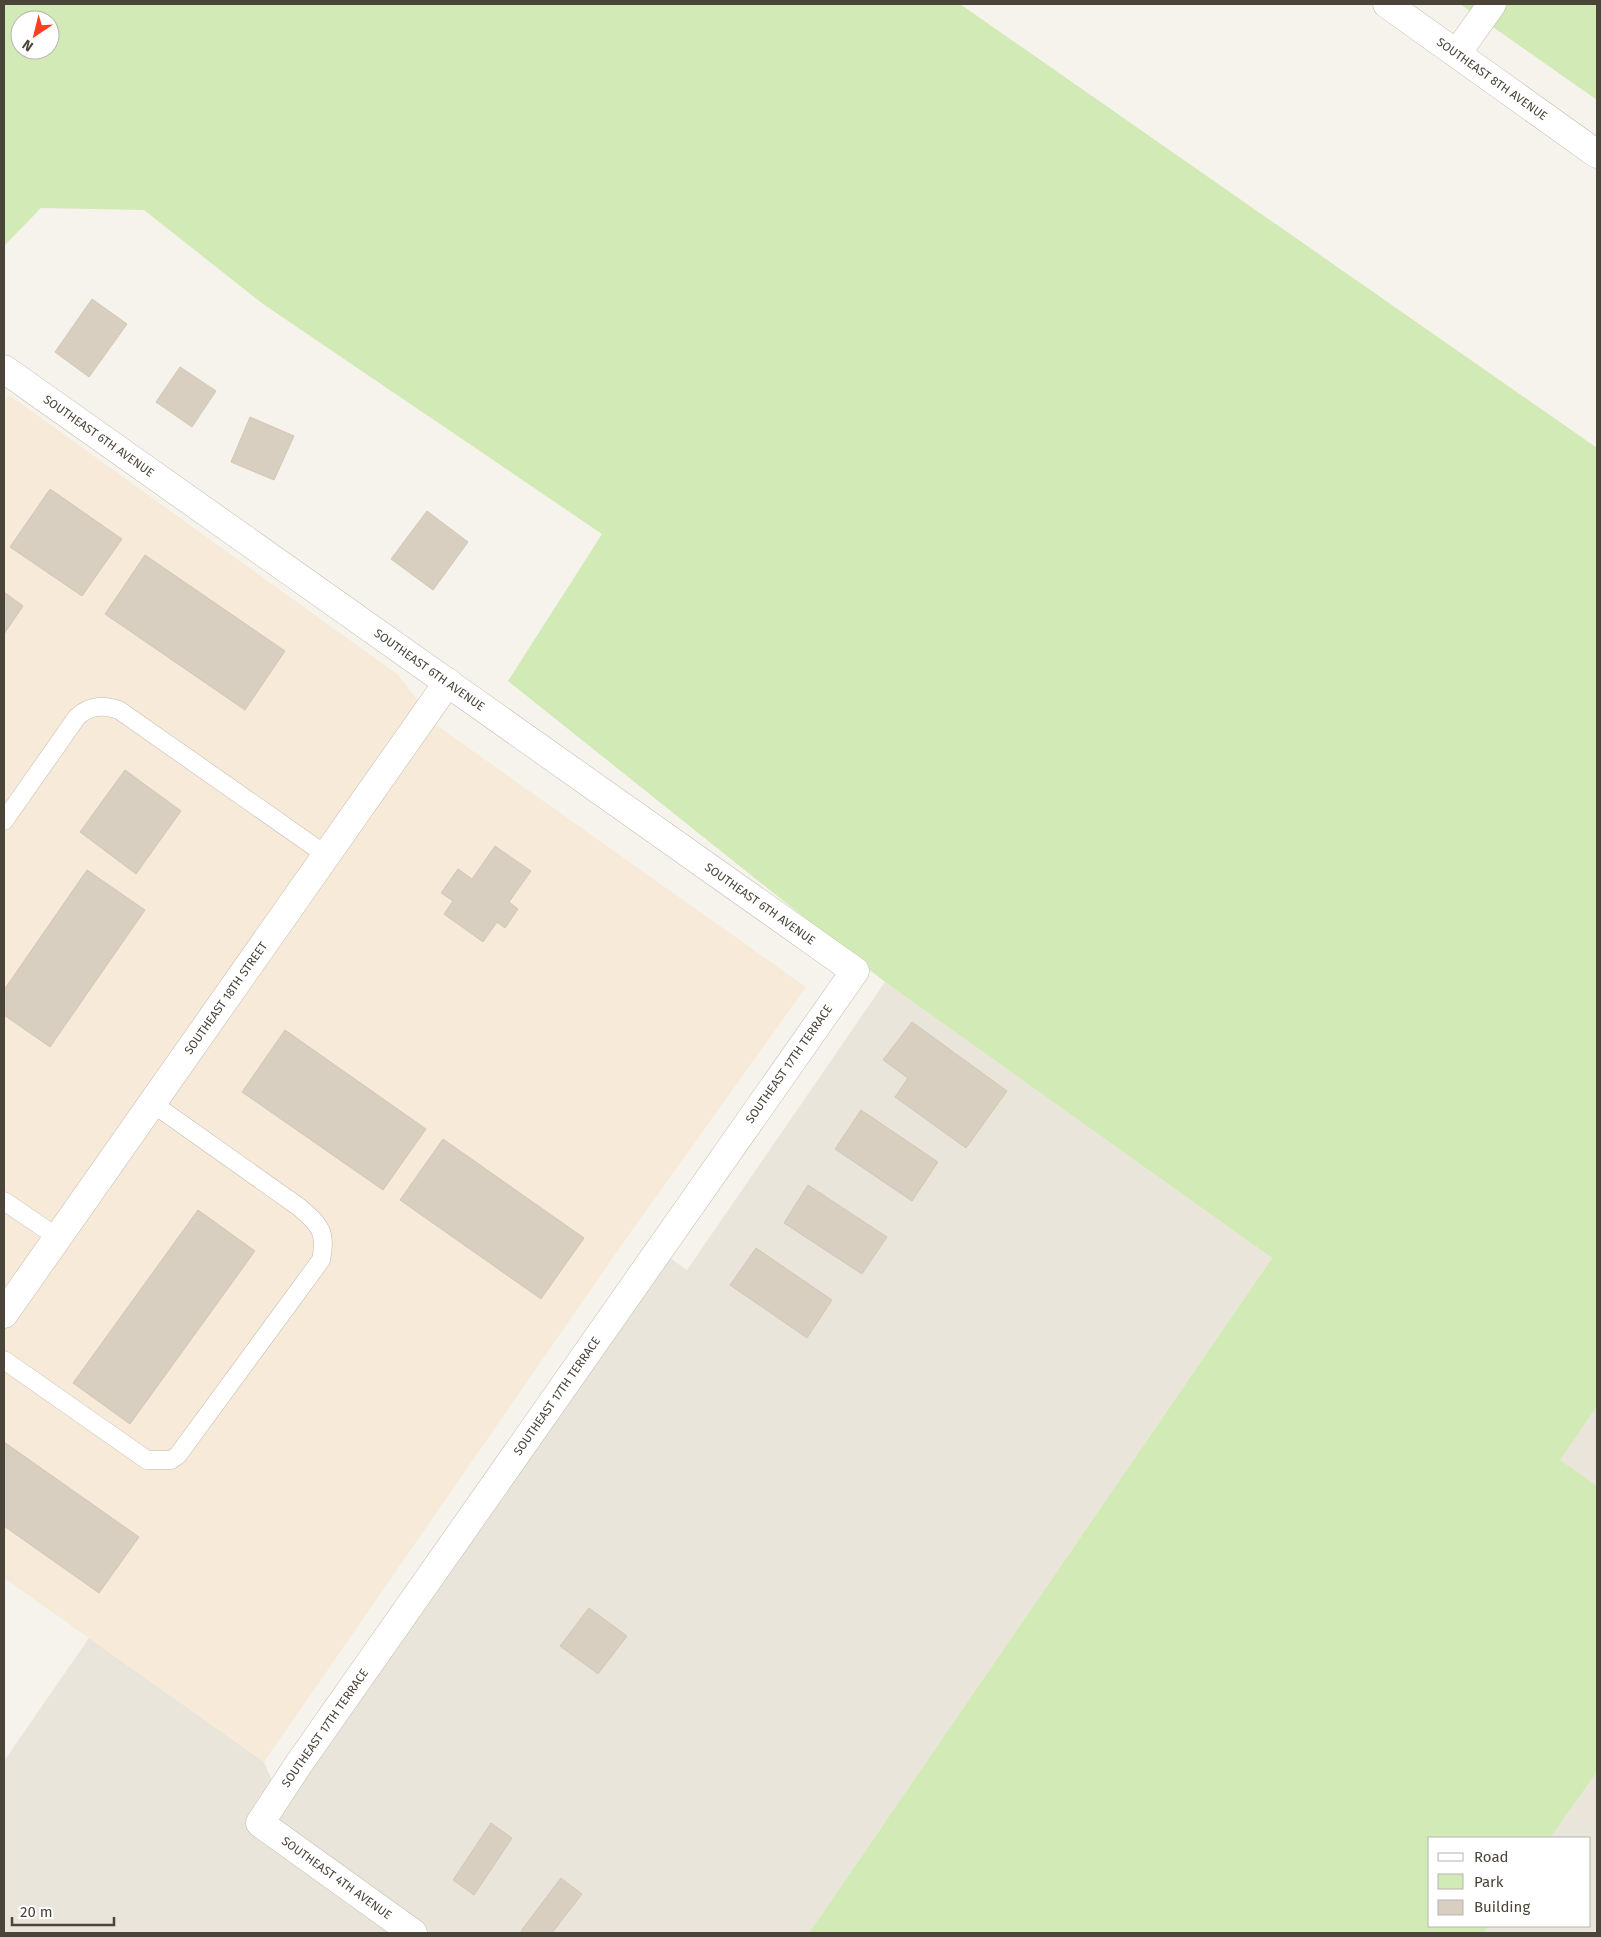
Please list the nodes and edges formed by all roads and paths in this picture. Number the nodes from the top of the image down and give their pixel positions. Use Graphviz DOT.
graph roads {
  1 [pos="1387,4"];
  2 [pos="1492,4"];
  3 [pos="1457,54"];
  4 [pos="1597,154"];
  5 [pos="4,370"];
  6 [pos="448,682"];
  7 [pos="4,821"];
  8 [pos="326,855"];
  9 [pos="855,971"];
  10 [pos="152,1103"];
  11 [pos="4,1201"];
  12 [pos="57,1238"];
  13 [pos="4,1314"];
  14 [pos="4,1360"];
  15 [pos="260,1822"];
  16 [pos="380,1924"];
  17 [pos="413,1933"];
  1 -- 3 [label="street, SOUTHEAST 8TH AVENUE"];
  2 -- 3 [label="street"];
  3 -- 4 [label="street, SOUTHEAST 8TH AVENUE"];
  5 -- 6 [label="street, SOUTHEAST 6TH AVENUE"];
  6 -- 8 [label="street, SOUTHEAST 18TH STREET"];
  6 -- 9 [label="street, SOUTHEAST 6TH AVENUE"];
  7 -- 8 [label="lane"];
  8 -- 10 [label="street, SOUTHEAST 18TH STREET"];
  9 -- 15 [label="street, SOUTHEAST 17TH TERRACE"];
  10 -- 12 [label="street, SOUTHEAST 18TH STREET"];
  10 -- 14 [label="lane"];
  11 -- 12 [label="lane"];
  12 -- 13 [label="street, SOUTHEAST 18TH STREET"];
  15 -- 16 [label="street, SOUTHEAST 4TH AVENUE"];
  16 -- 17 [label="street, SOUTHEAST 4TH AVENUE"];
}
